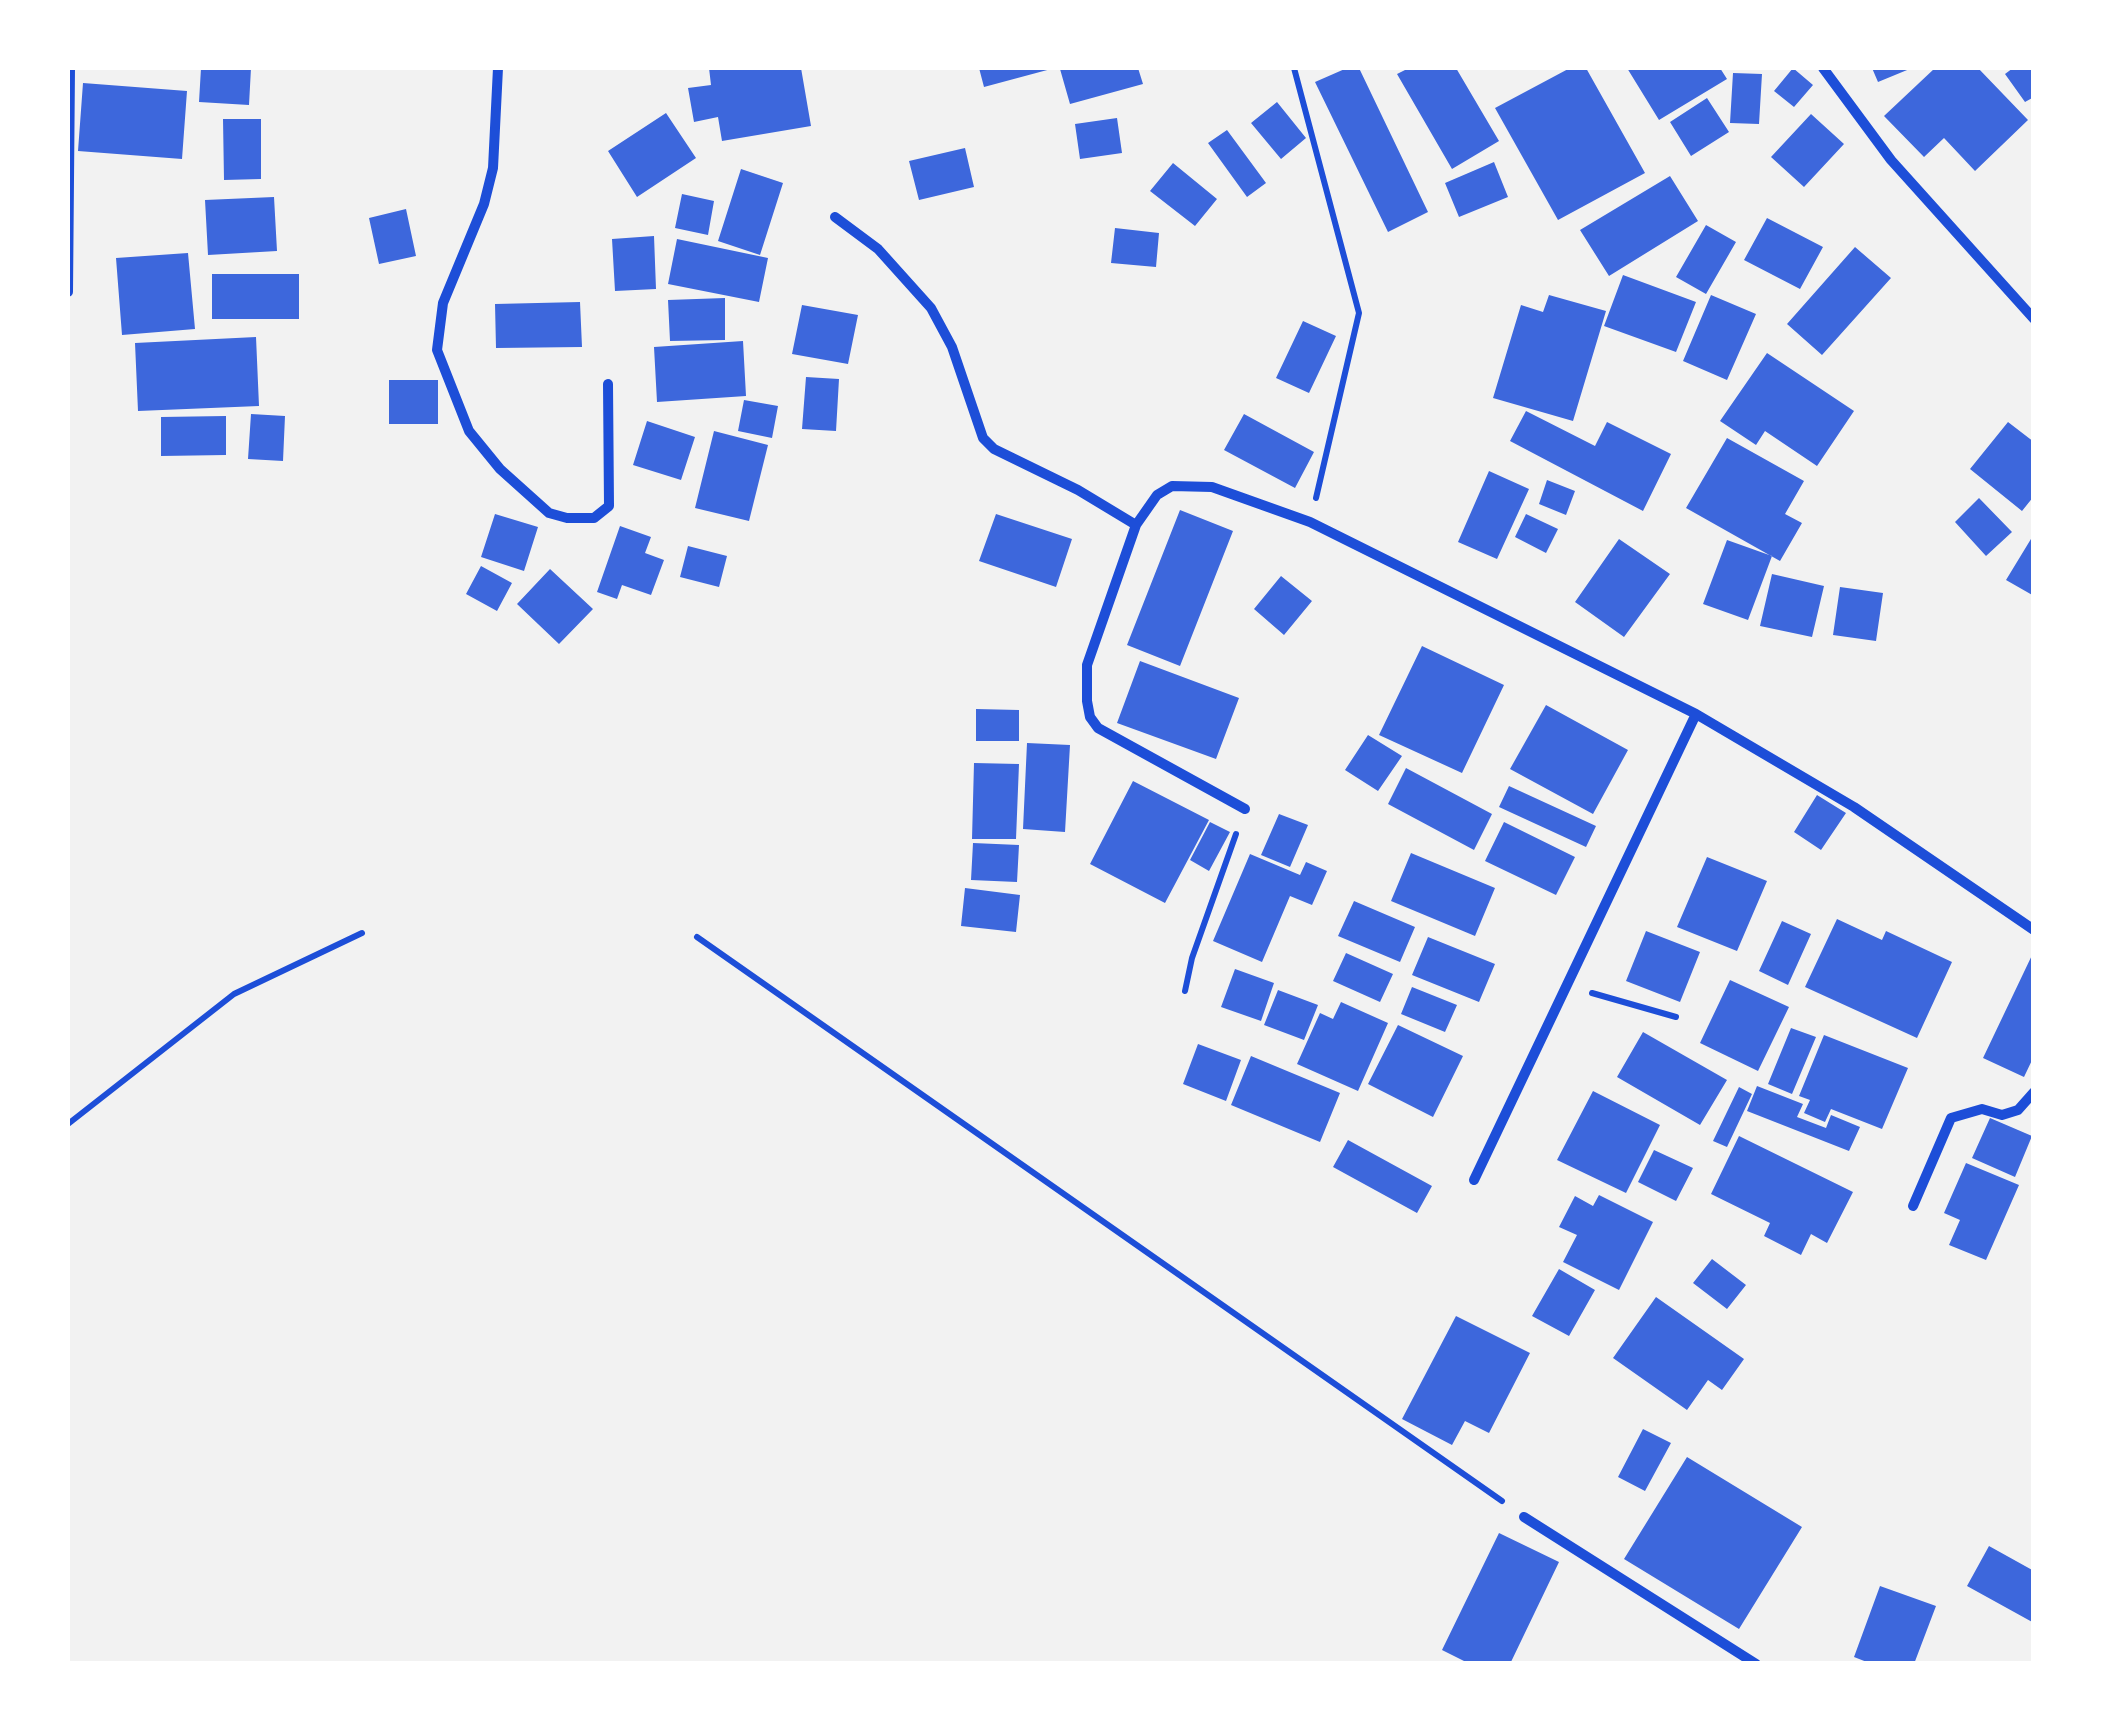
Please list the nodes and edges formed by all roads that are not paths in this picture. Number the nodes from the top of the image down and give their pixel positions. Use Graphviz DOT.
graph roads {
  1 [pos="70,68"];
  2 [pos="498,68"];
  3 [pos="1823,68"];
  4 [pos="835,217"];
  5 [pos="68,292"];
  6 [pos="2034,320"];
  7 [pos="608,384"];
  8 [pos="1136,524"];
  9 [pos="1696,714"];
  10 [pos="1245,809"];
  11 [pos="2034,930"];
  12 [pos="2034,1092"];
  13 [pos="1474,1180"];
  14 [pos="1913,1206"];
  15 [pos="1524,1516"];
  16 [pos="1756,1664"];
  1 -- 5 [label="street"];
  2 -- 7 [label="street"];
  3 -- 6 [label="street"];
  4 -- 8 [label="street"];
  8 -- 9 [label="street"];
  8 -- 10 [label="street"];
  9 -- 11 [label="street"];
  9 -- 13 [label="street"];
  12 -- 14 [label="street"];
  15 -- 16 [label="street"];
}
